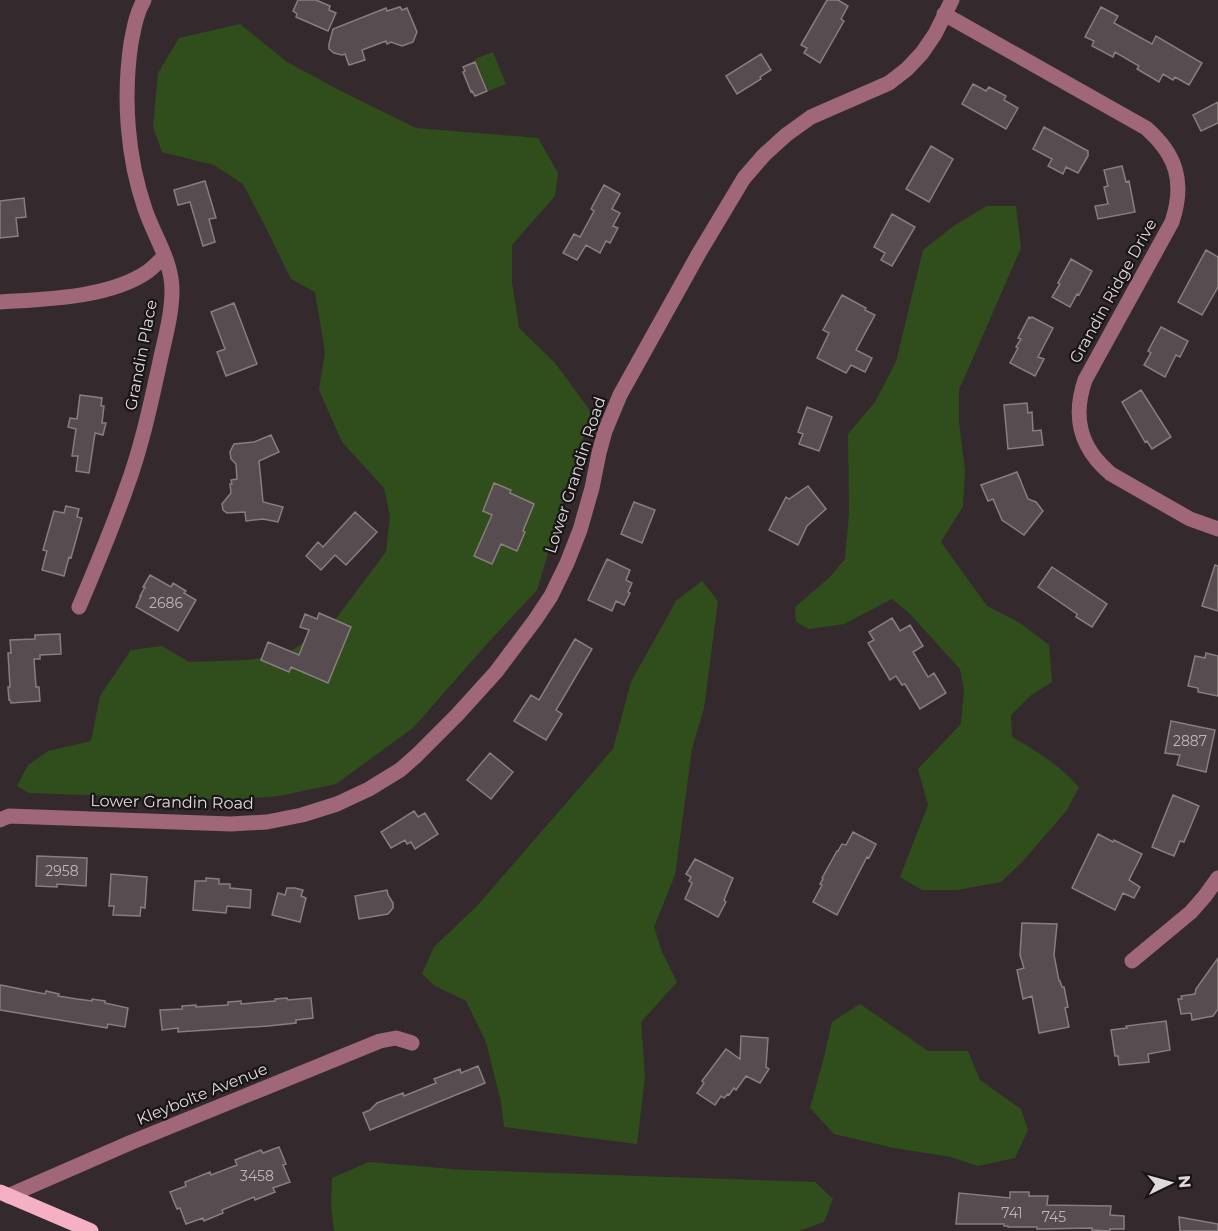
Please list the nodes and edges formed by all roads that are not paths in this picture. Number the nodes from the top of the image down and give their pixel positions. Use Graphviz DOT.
graph roads {
  1 [pos="144,0"];
  2 [pos="952,0"];
  3 [pos="944,14"];
  4 [pos="165,256"];
  5 [pos="0,302"];
  6 [pos="1218,529"];
  7 [pos="79,606"];
  8 [pos="0,820"];
  9 [pos="1218,878"];
  10 [pos="1132,961"];
  11 [pos="412,1043"];
  12 [pos="4,1194"];
  13 [pos="92,1231"];
  1 -- 4 [label="street, Grandin Place"];
  2 -- 3 [label="street, Lower Grandin Road"];
  3 -- 6 [label="street, Grandin Ridge Drive"];
  3 -- 8 [label="street, Lower Grandin Road"];
  4 -- 5 [label="street"];
  4 -- 7 [label="street, Grandin Place"];
  9 -- 10 [label="street"];
  11 -- 12 [label="street, Kleybolte Avenue"];
  12 -- 13 [label="main road"];
}
